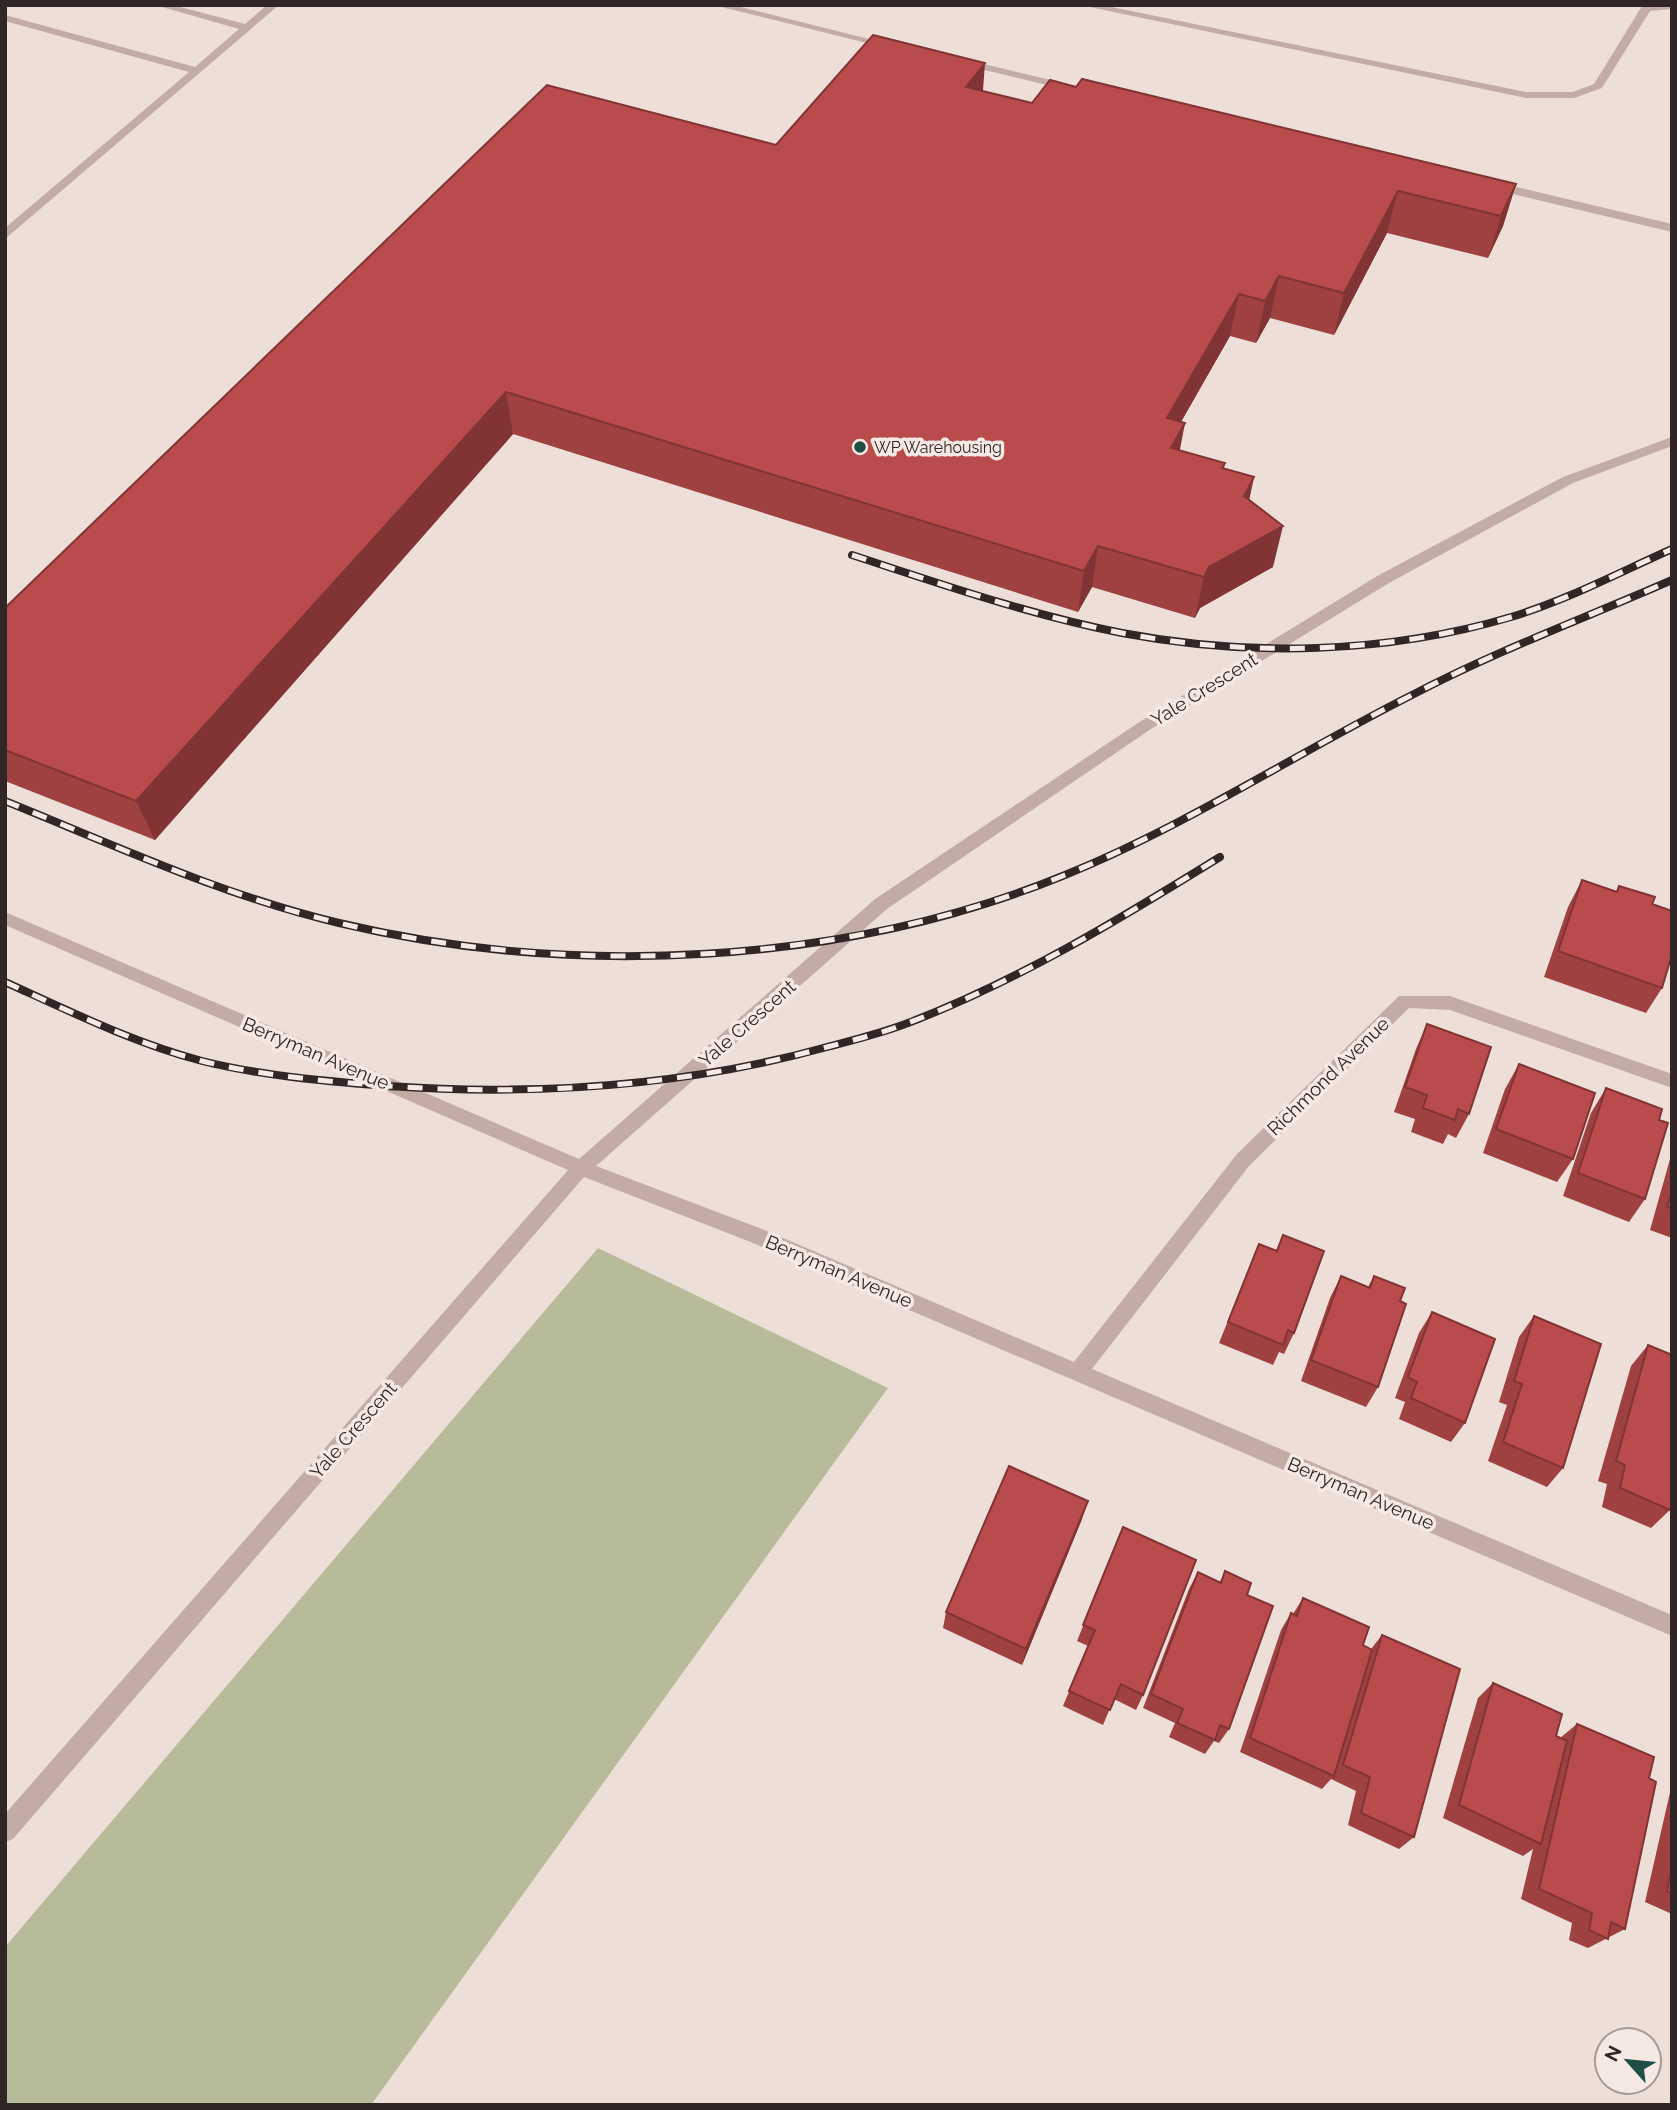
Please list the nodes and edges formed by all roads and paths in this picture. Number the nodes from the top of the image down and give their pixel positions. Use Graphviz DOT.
graph roads {
  1 [pos="160,5"];
  2 [pos="274,5"];
  3 [pos="718,5"];
  4 [pos="1085,5"];
  5 [pos="1640,6"];
  6 [pos="1672,6"];
  7 [pos="5,18"];
  8 [pos="247,29"];
  9 [pos="908,50"];
  10 [pos="949,59"];
  11 [pos="197,71"];
  12 [pos="1084,90"];
  13 [pos="1473,181"];
  14 [pos="1672,228"];
  15 [pos="5,235"];
  16 [pos="1672,441"];
  17 [pos="5,918"];
  18 [pos="1672,1081"];
  19 [pos="581,1168"];
  20 [pos="1078,1372"];
  21 [pos="1672,1626"];
  22 [pos="5,1831"];
  1 -- 8 [label="street"];
  2 -- 8 [label="street"];
  3 -- 9 [label="street"];
  4 -- 5 [label="street"];
  5 -- 6 [label="street"];
  7 -- 11 [label="street"];
  8 -- 11 [label="street"];
  10 -- 12 [label="street"];
  11 -- 15 [label="street"];
  13 -- 14 [label="street"];
  16 -- 19 [label="street, Yale Crescent"];
  17 -- 19 [label="street, Berryman Avenue"];
  18 -- 20 [label="street, Richmond Avenue"];
  19 -- 20 [label="street, Berryman Avenue"];
  19 -- 22 [label="street, Yale Crescent"];
  20 -- 21 [label="street, Berryman Avenue"];
}
